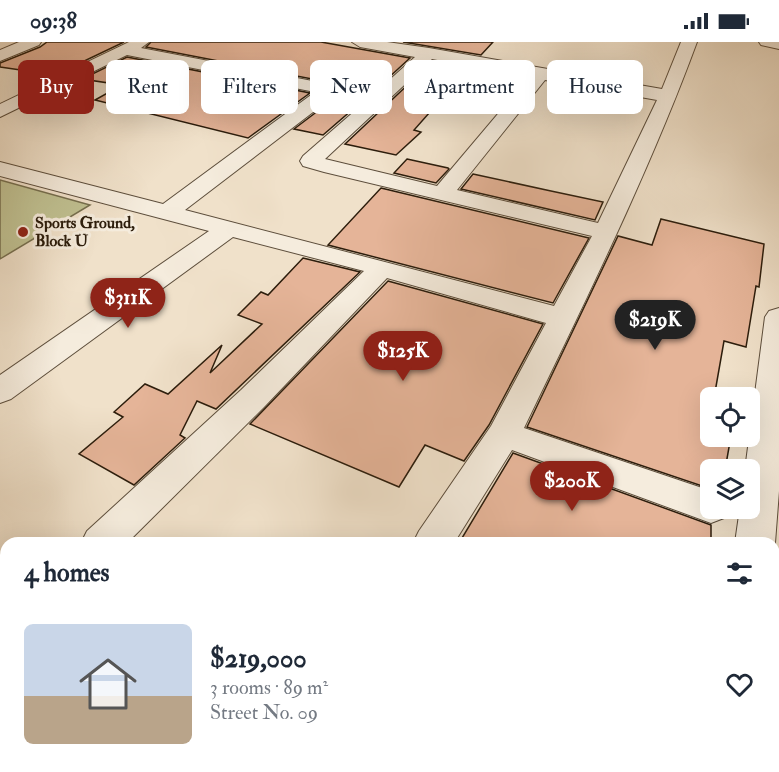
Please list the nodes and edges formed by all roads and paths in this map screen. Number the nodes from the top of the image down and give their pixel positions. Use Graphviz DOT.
graph roads {
  1 [pos="33,42"];
  2 [pos="360,42"];
  3 [pos="689,42"];
  4 [pos="767,42"];
  5 [pos="779,44"];
  6 [pos="134,46"];
  7 [pos="429,53"];
  8 [pos="0,56"];
  9 [pos="541,74"];
  10 [pos="310,84"];
  11 [pos="392,87"];
  12 [pos="668,96"];
  13 [pos="310,105"];
  14 [pos="0,111"];
  15 [pos="355,114"];
  16 [pos="261,142"];
  17 [pos="298,150"];
  18 [pos="0,169"];
  19 [pos="442,194"];
  20 [pos="166,213"];
  21 [pos="228,229"];
  22 [pos="606,232"];
  23 [pos="382,268"];
  24 [pos="779,317"];
  25 [pos="563,318"];
  26 [pos="777,359"];
  27 [pos="0,391"];
  28 [pos="504,434"];
  29 [pos="700,503"];
  30 [pos="735,519"];
  31 [pos="764,533"];
  32 [pos="107,537"];
  33 [pos="437,537"];
  1 -- 8 [label="street"];
  2 -- 7 [label="street"];
  3 -- 12 [label="street"];
  4 -- 5 [label="street"];
  6 -- 10 [label="street"];
  6 -- 14 [label="street"];
  7 -- 9 [label="street"];
  7 -- 11 [label="street"];
  9 -- 12 [label="street"];
  9 -- 19 [label="street"];
  12 -- 22 [label="street"];
  13 -- 16 [label="street"];
  15 -- 17 [label="street"];
  16 -- 17 [label="street"];
  16 -- 20 [label="street"];
  17 -- 19 [label="street"];
  18 -- 20 [label="street"];
  19 -- 22 [label="street"];
  20 -- 21 [label="street"];
  21 -- 23 [label="street"];
  21 -- 27 [label="street"];
  22 -- 25 [label="street"];
  23 -- 25 [label="street"];
  23 -- 32 [label="street"];
  24 -- 26 [label="street"];
  25 -- 28 [label="street"];
  26 -- 31 [label="street"];
  28 -- 29 [label="street"];
  28 -- 33 [label="street"];
  30 -- 31 [label="street"];
}
